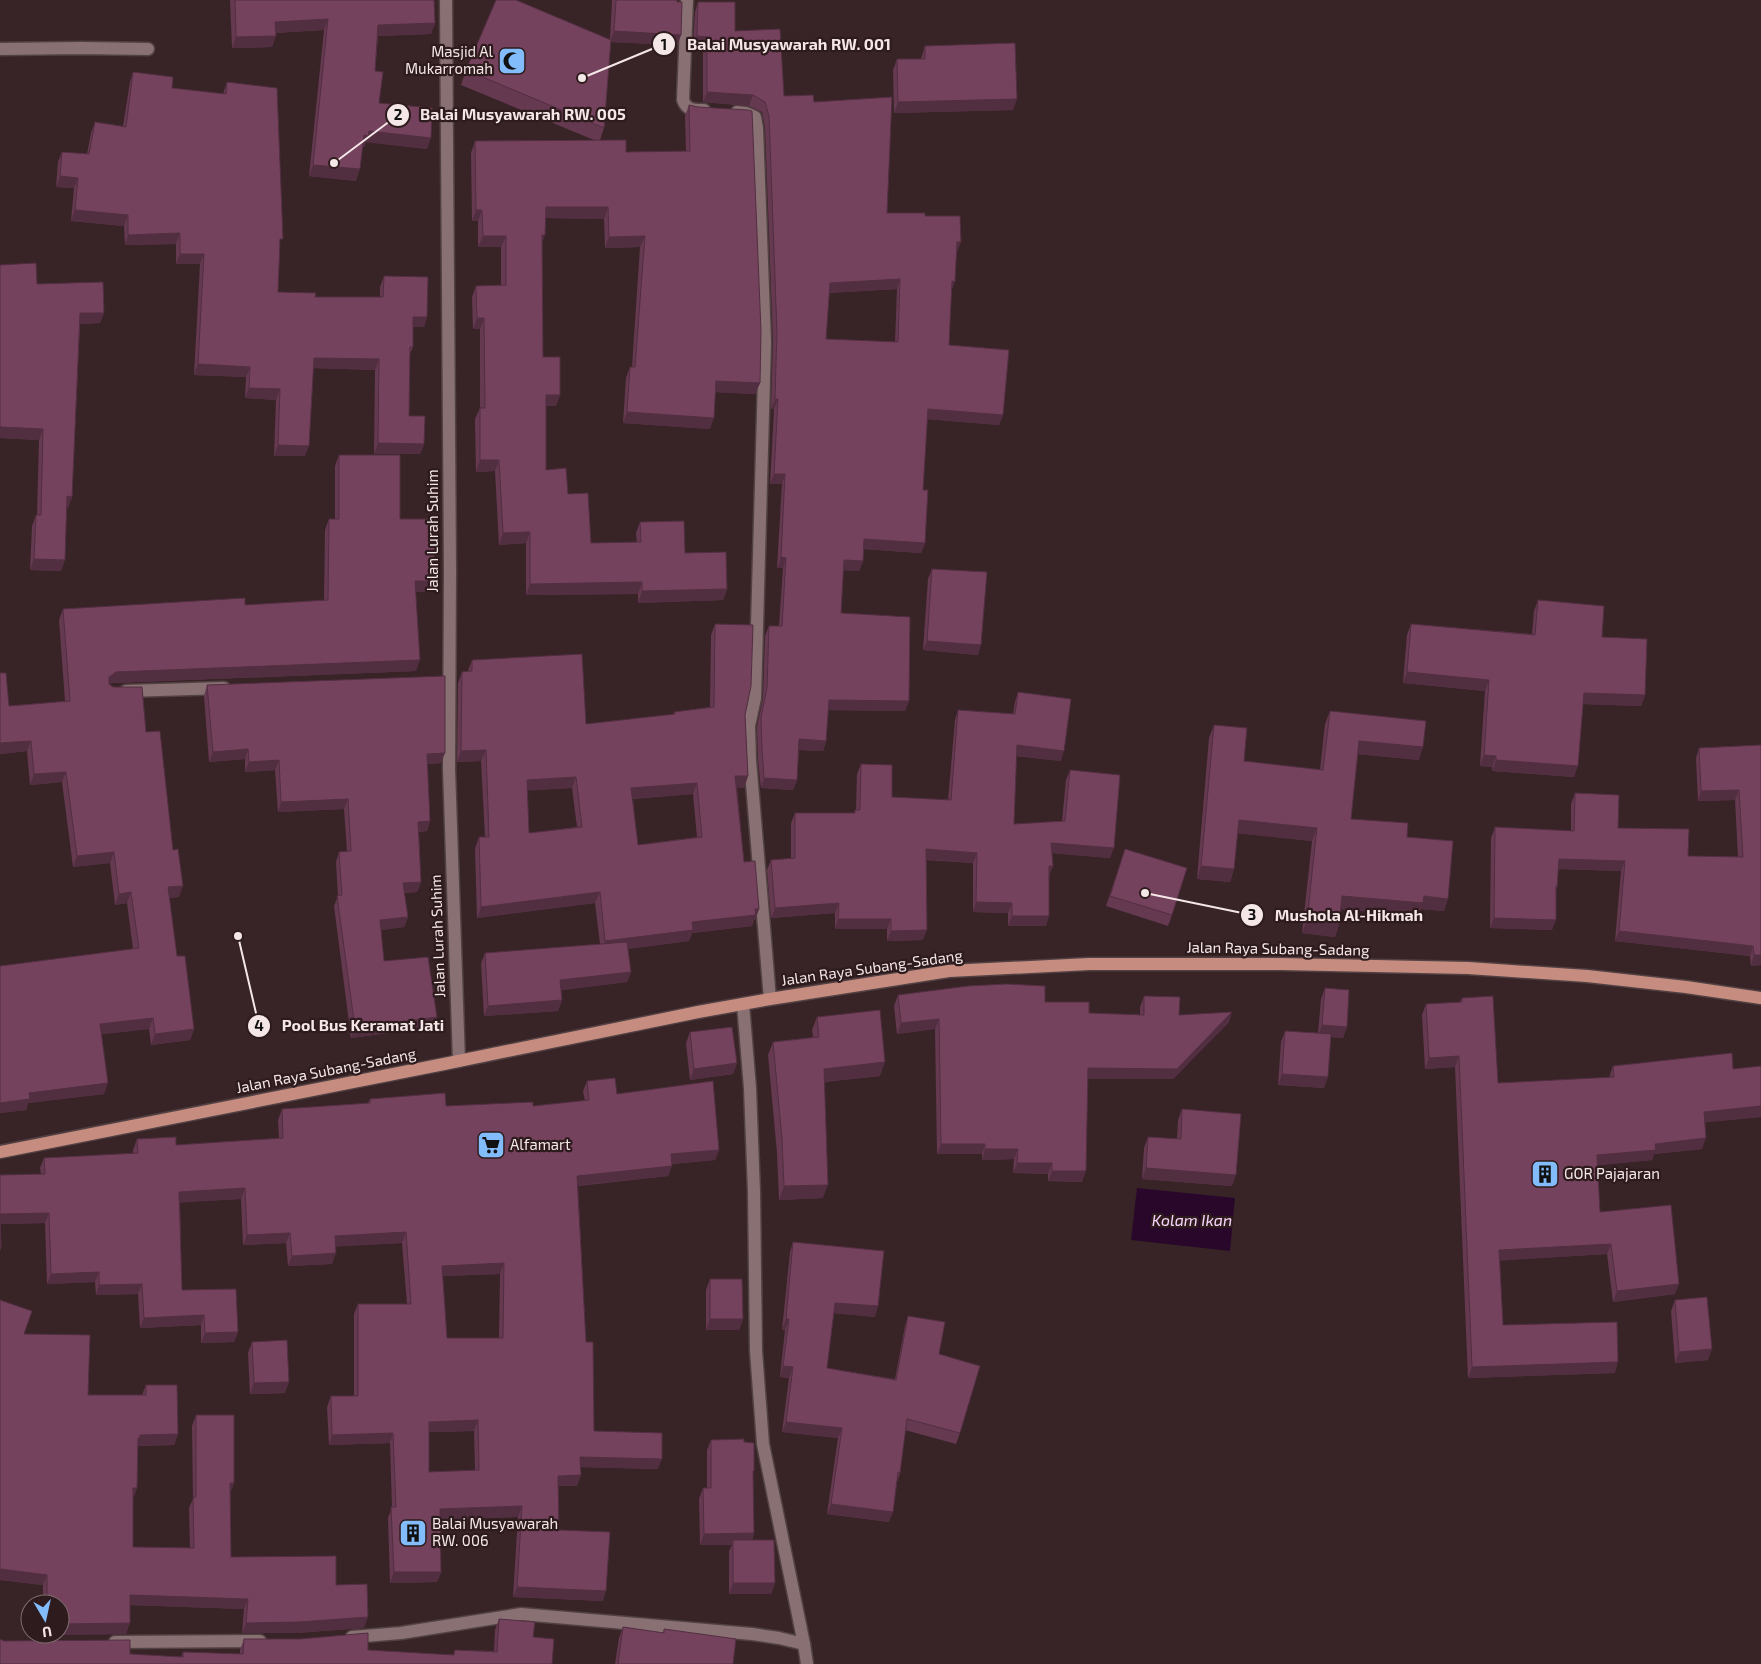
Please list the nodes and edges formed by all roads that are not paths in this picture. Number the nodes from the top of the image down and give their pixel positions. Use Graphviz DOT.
graph roads {
  1 [pos="446,0"];
  2 [pos="687,0"];
  3 [pos="0,49"];
  4 [pos="148,49"];
  5 [pos="240,687"];
  6 [pos="112,691"];
  7 [pos="1761,998"];
  8 [pos="770,999"];
  9 [pos="743,1004"];
  10 [pos="459,1061"];
  11 [pos="0,1152"];
  12 [pos="344,1637"];
  13 [pos="277,1641"];
  14 [pos="106,1642"];
  15 [pos="804,1644"];
  16 [pos="807,1664"];
  1 -- 10 [label="street, Jalan Lurah Suhim"];
  2 -- 8 [label="street"];
  3 -- 4 [label="street"];
  5 -- 6 [label="street"];
  7 -- 8 [label="main road, Jalan Raya Subang-Sadang"];
  8 -- 9 [label="main road, Jalan Raya Subang-Sadang"];
  9 -- 10 [label="main road, Jalan Raya Subang-Sadang"];
  9 -- 15 [label="street"];
  10 -- 11 [label="main road, Jalan Raya Subang-Sadang"];
  12 -- 15 [label="street"];
  13 -- 14 [label="street"];
  15 -- 16 [label="street"];
}
